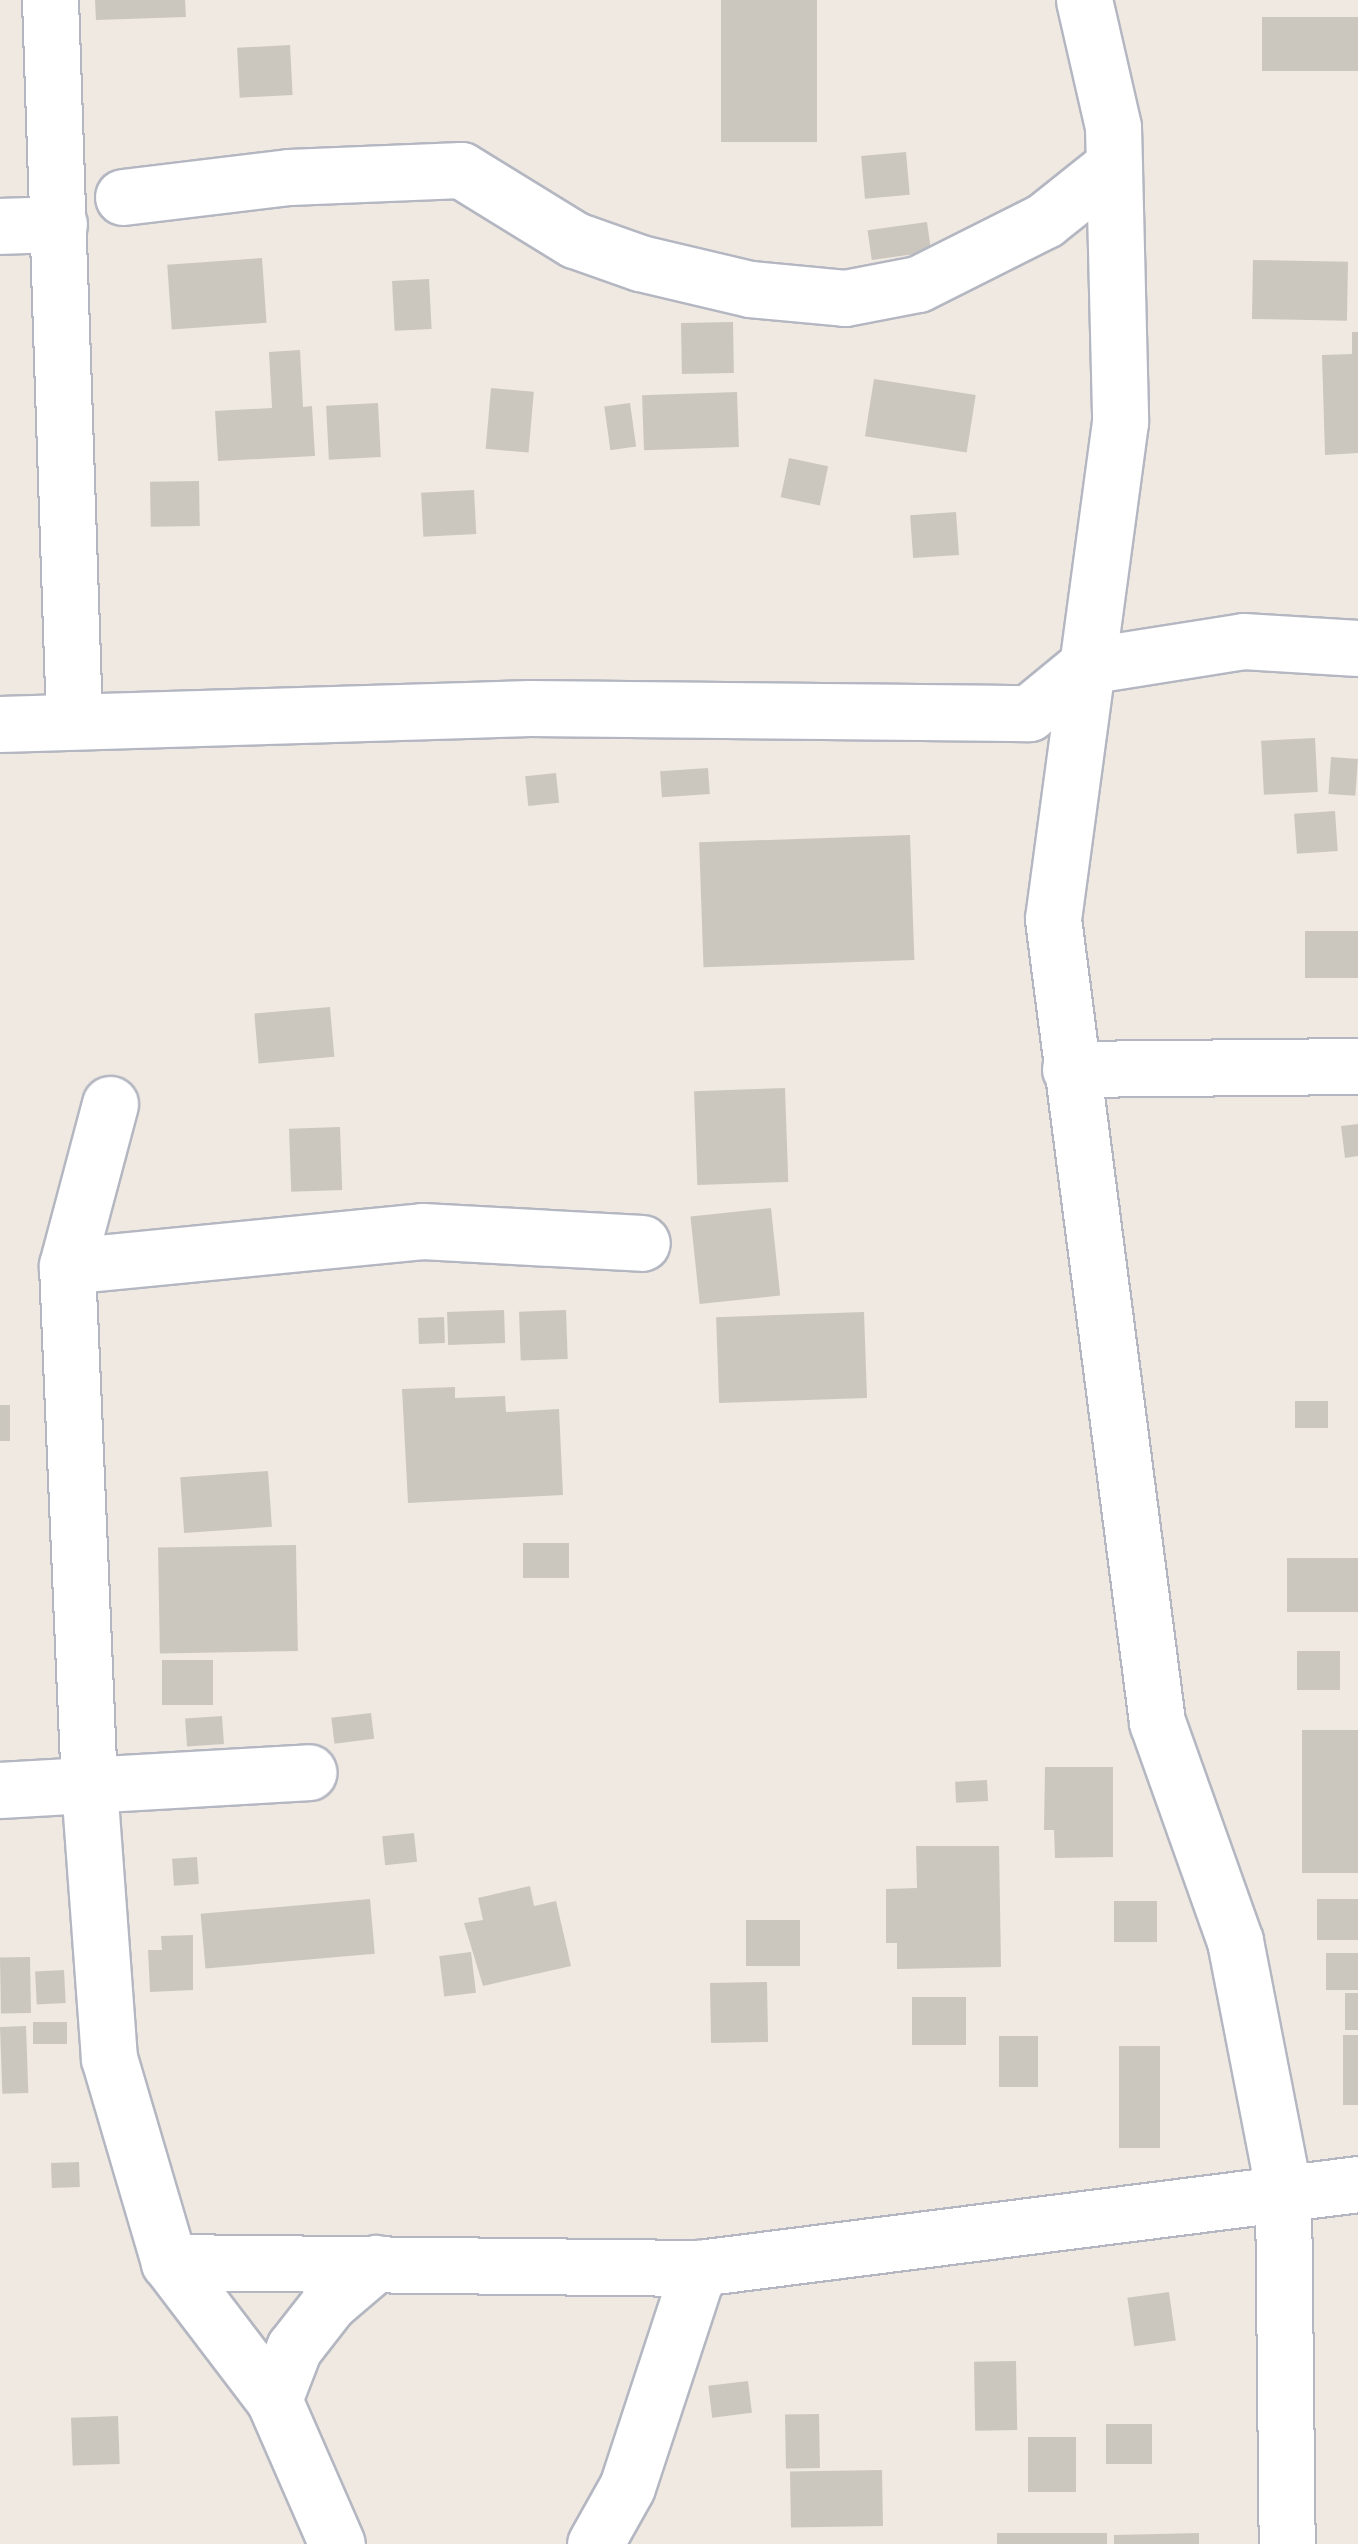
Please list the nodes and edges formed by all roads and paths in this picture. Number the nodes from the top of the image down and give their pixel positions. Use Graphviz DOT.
graph roads {
  1 [pos="50,0"];
  2 [pos="1084,0"];
  3 [pos="1114,165"];
  4 [pos="123,197"];
  5 [pos="59,224"];
  6 [pos="0,226"];
  7 [pos="1358,648"];
  8 [pos="1086,666"];
  9 [pos="74,721"];
  10 [pos="0,724"];
  11 [pos="1358,1066"];
  12 [pos="1070,1069"];
  13 [pos="110,1104"];
  14 [pos="642,1243"];
  15 [pos="68,1266"];
  16 [pos="308,1772"];
  17 [pos="89,1786"];
  18 [pos="0,1790"];
  19 [pos="1358,2184"];
  20 [pos="1282,2189"];
  21 [pos="169,2262"];
  22 [pos="376,2263"];
  23 [pos="699,2268"];
  24 [pos="274,2400"];
  25 [pos="337,2544"];
  26 [pos="595,2544"];
  27 [pos="1286,2544"];
  1 -- 5 [label="street"];
  2 -- 3 [label="street"];
  3 -- 4 [label="street"];
  3 -- 8 [label="street"];
  5 -- 6 [label="street"];
  5 -- 9 [label="street"];
  7 -- 8 [label="street"];
  8 -- 9 [label="street"];
  8 -- 12 [label="street"];
  9 -- 10 [label="street"];
  11 -- 12 [label="street"];
  12 -- 20 [label="street"];
  13 -- 15 [label="street"];
  14 -- 15 [label="street"];
  15 -- 17 [label="street"];
  16 -- 17 [label="street"];
  17 -- 18 [label="street"];
  17 -- 21 [label="street"];
  19 -- 20 [label="street"];
  20 -- 23 [label="street"];
  20 -- 27 [label="street"];
  21 -- 22 [label="street"];
  21 -- 24 [label="street"];
  22 -- 23 [label="street"];
  22 -- 24 [label="street"];
  23 -- 26 [label="street"];
  24 -- 25 [label="street"];
}
